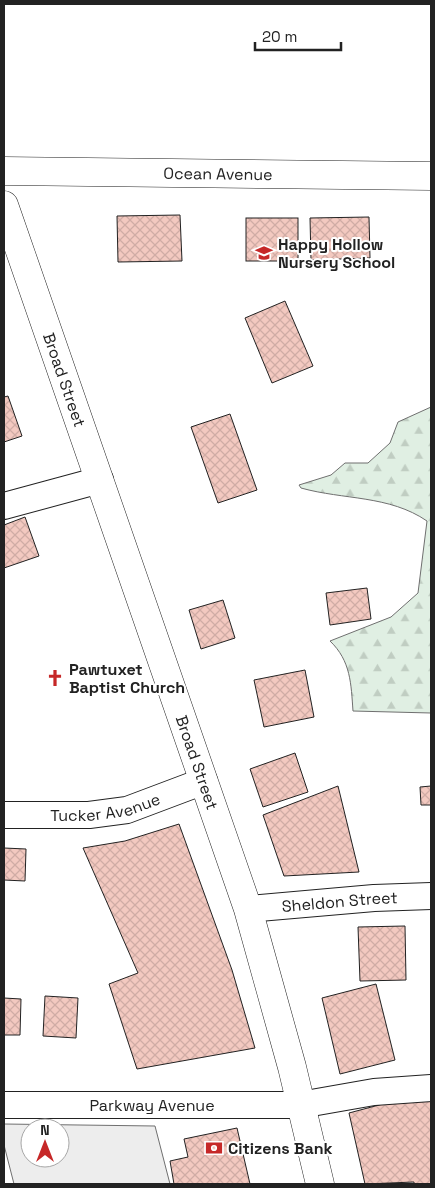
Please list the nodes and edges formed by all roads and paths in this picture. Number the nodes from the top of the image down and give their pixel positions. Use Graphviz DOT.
graph roads {
  1 [pos="4,171"];
  2 [pos="431,176"];
  3 [pos="4,206"];
  4 [pos="100,480"];
  5 [pos="4,506"];
  6 [pos="204,781"];
  7 [pos="4,815"];
  8 [pos="431,896"];
  9 [pos="248,909"];
  10 [pos="431,1088"];
  11 [pos="4,1105"];
  12 [pos="300,1105"];
  13 [pos="320,1184"];
  1 -- 2 [label="main road, Ocean Avenue"];
  3 -- 4 [label="main road, Broad Street"];
  4 -- 5 [label="street"];
  4 -- 6 [label="main road, Broad Street"];
  6 -- 7 [label="street, Tucker Avenue"];
  6 -- 9 [label="main road, Broad Street"];
  8 -- 9 [label="street, Sheldon Street"];
  9 -- 12 [label="main road, Broad Street"];
  10 -- 12 [label="street, Parkway Avenue"];
  11 -- 12 [label="street, Parkway Avenue"];
  12 -- 13 [label="main road, Broad Street"];
}
